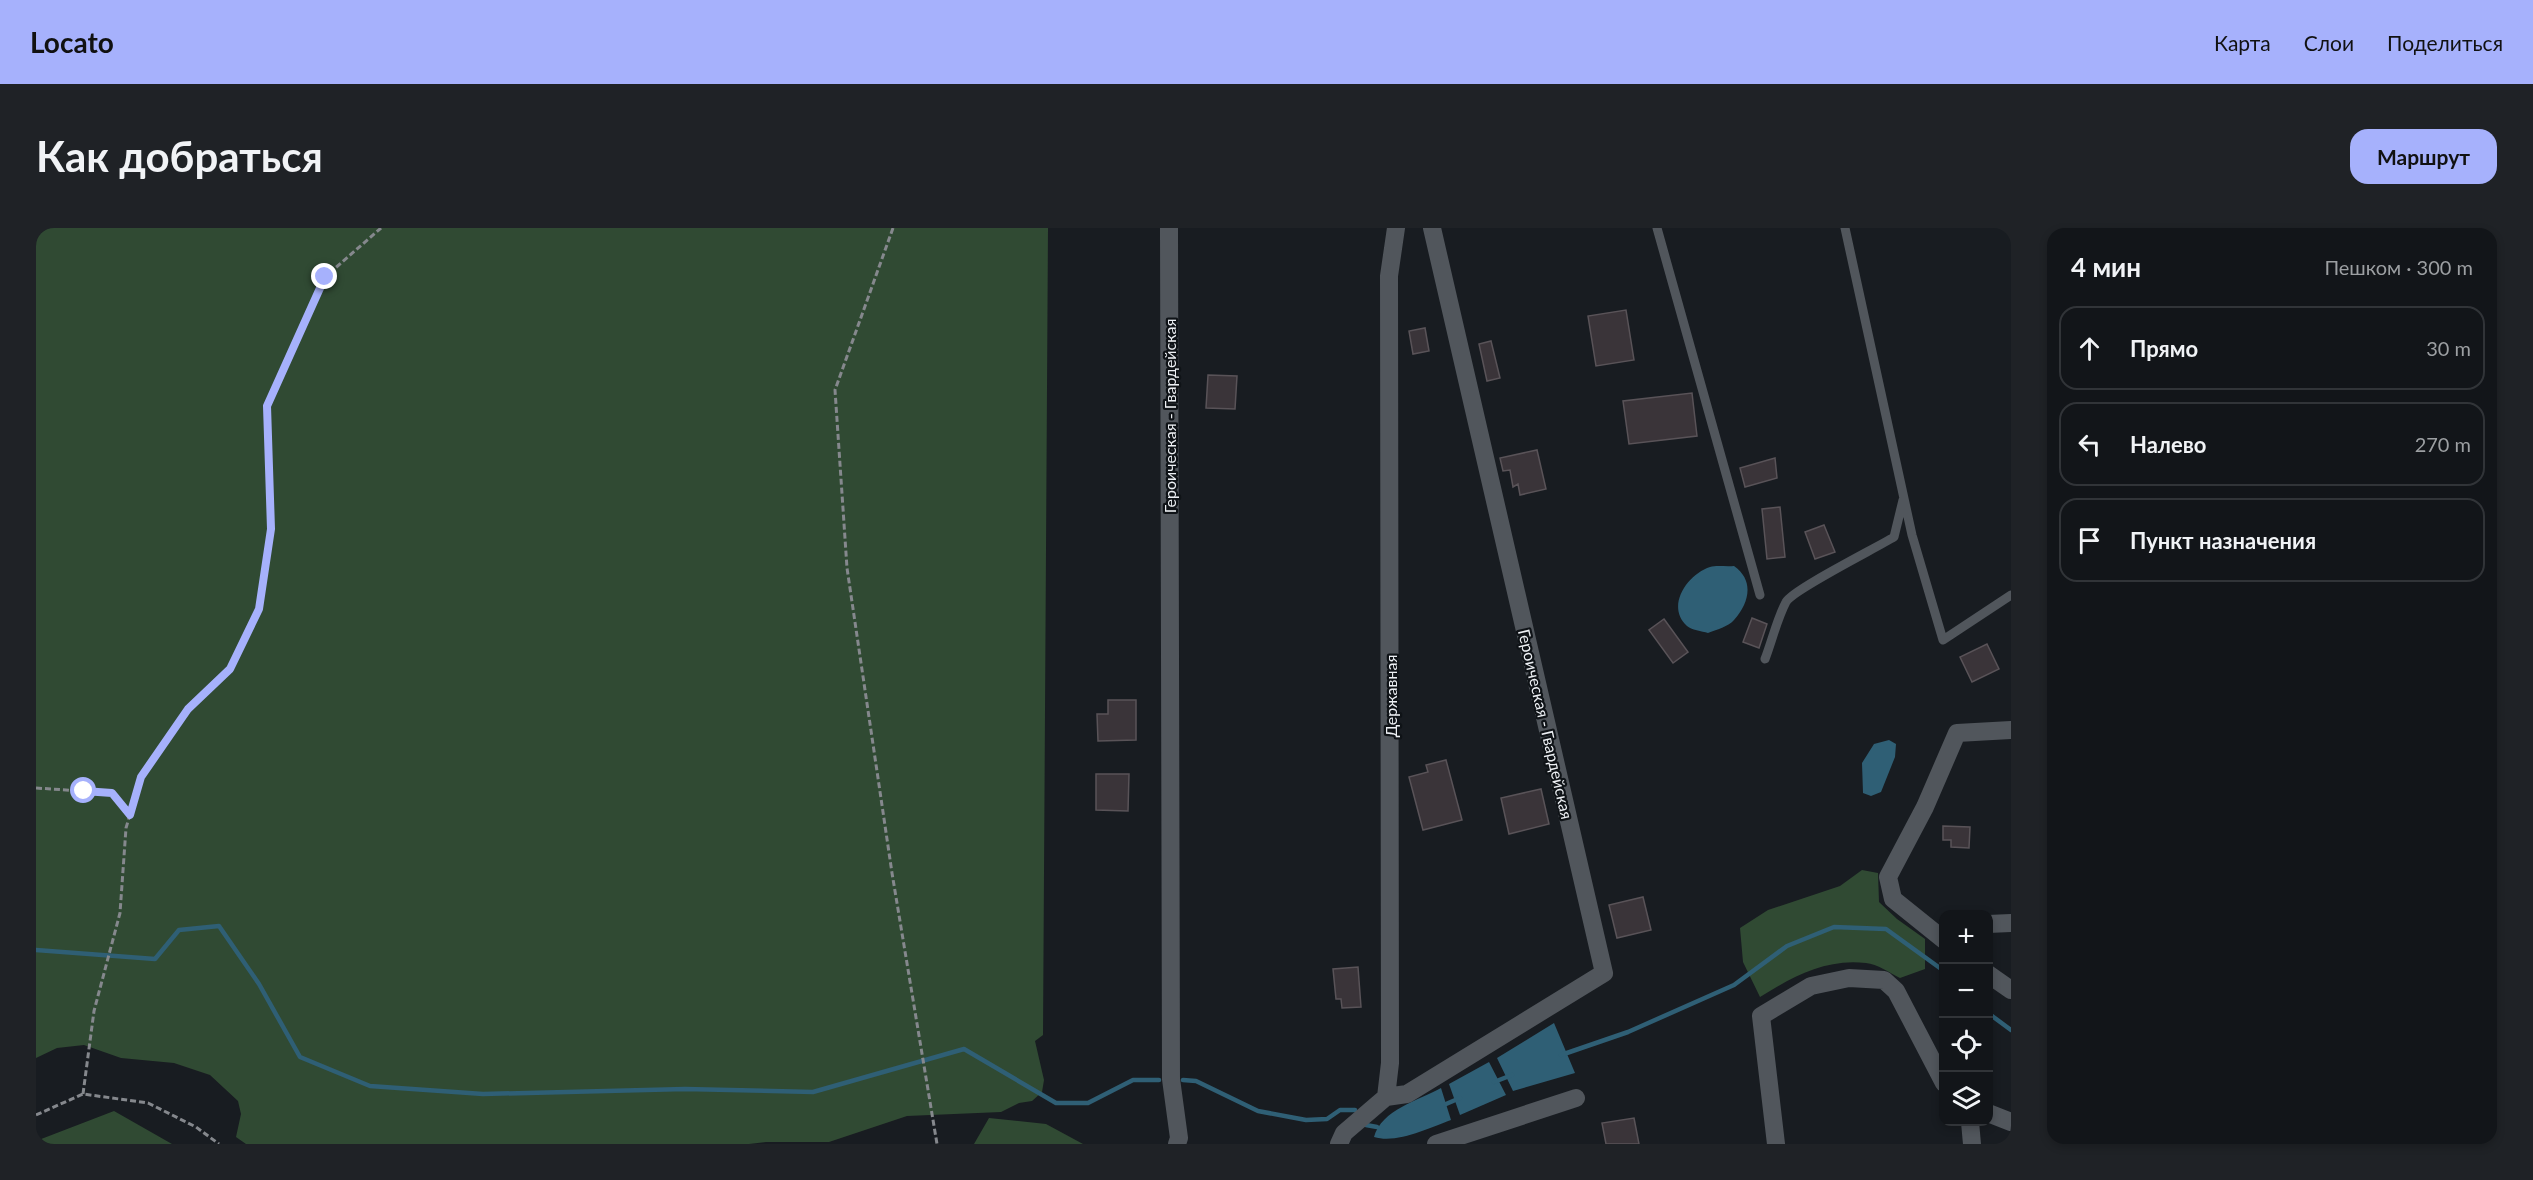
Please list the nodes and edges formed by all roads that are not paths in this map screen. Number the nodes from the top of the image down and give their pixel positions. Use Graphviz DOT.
graph roads {
  1 [pos="1169,228"];
  2 [pos="1396,228"];
  3 [pos="1432,228"];
  4 [pos="1657,228"];
  5 [pos="1845,228"];
  6 [pos="1904,493"];
  7 [pos="1760,595"];
  8 [pos="2011,595"];
  9 [pos="1765,659"];
  10 [pos="2011,729"];
  11 [pos="2011,923"];
  12 [pos="1993,924"];
  13 [pos="1939,925"];
  14 [pos="1924,926"];
  15 [pos="1939,936"];
  16 [pos="1993,977"];
  17 [pos="2011,990"];
  18 [pos="1939,1073"];
  19 [pos="1386,1097"];
  20 [pos="1576,1098"];
  21 [pos="1993,1115"];
  22 [pos="2011,1122"];
  23 [pos="1970,1126"];
  24 [pos="1177,1144"];
  25 [pos="1338,1144"];
  26 [pos="1436,1144"];
  27 [pos="1776,1144"];
  28 [pos="1972,1144"];
  1 -- 24 [label="street, Героическая - Гвардейская"];
  2 -- 19 [label="street, Державная"];
  3 -- 19 [label="street, Героическая - Гвардейская"];
  4 -- 7 [label="lane"];
  5 -- 6 [label="lane"];
  6 -- 8 [label="lane"];
  6 -- 9 [label="lane"];
  10 -- 14 [label="street"];
  11 -- 12 [label="street"];
  13 -- 14 [label="street"];
  14 -- 15 [label="street"];
  16 -- 17 [label="street"];
  18 -- 27 [label="street"];
  19 -- 25 [label="street"];
  20 -- 26 [label="street"];
  21 -- 22 [label="street"];
  23 -- 28 [label="street"];
}
